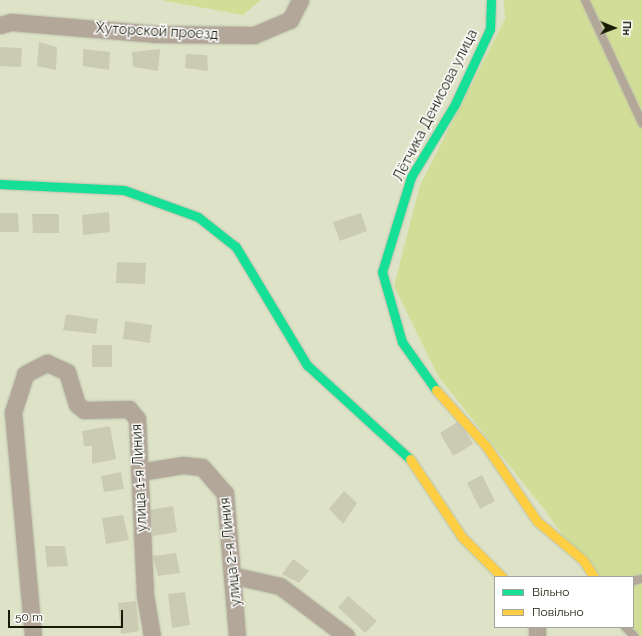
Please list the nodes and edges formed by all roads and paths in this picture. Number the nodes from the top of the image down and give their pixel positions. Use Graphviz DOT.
graph roads {
  1 [pos="300,0"];
  2 [pos="491,0"];
  3 [pos="585,0"];
  4 [pos="0,25"];
  5 [pos="642,123"];
  6 [pos="0,184"];
  7 [pos="140,472"];
  8 [pos="235,576"];
  9 [pos="501,576"];
  10 [pos="593,576"];
  11 [pos="626,628"];
  12 [pos="33,636"];
  13 [pos="152,636"];
  14 [pos="237,636"];
  15 [pos="346,636"];
  16 [pos="634,636"];
  1 -- 4 [label="street, Хуторской проезд"];
  2 -- 10 [label="street, Лётчика Денисова улица"];
  3 -- 5 [label="lane"];
  6 -- 9 [label="street"];
  7 -- 8 [label="street, улица 2-я Линия"];
  7 -- 12 [label="street, улица 1-я Линия"];
  7 -- 13 [label="street, улица 1-я Линия"];
  8 -- 14 [label="street, улица 2-я Линия"];
  8 -- 15 [label="street"];
  11 -- 16 [label="lane"];
}
